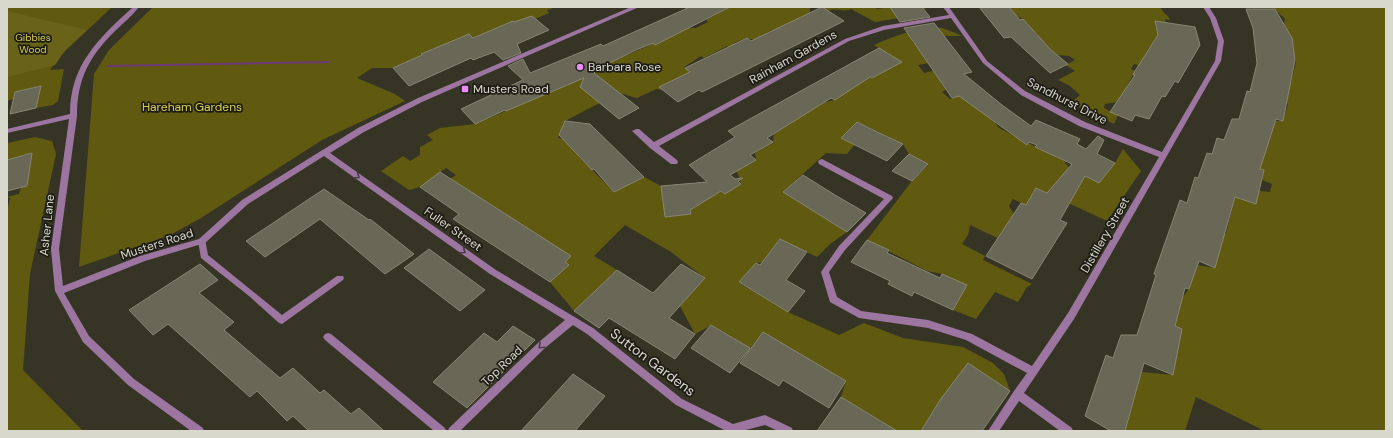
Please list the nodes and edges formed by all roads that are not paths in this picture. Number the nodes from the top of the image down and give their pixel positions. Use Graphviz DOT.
graph roads {
  1 [pos="136,7"];
  2 [pos="636,7"];
  3 [pos="946,7"];
  4 [pos="1206,7"];
  5 [pos="953,16"];
  6 [pos="73,116"];
  7 [pos="7,131"];
  8 [pos="636,131"];
  9 [pos="654,146"];
  10 [pos="325,154"];
  11 [pos="1164,156"];
  12 [pos="674,162"];
  13 [pos="822,162"];
  14 [pos="202,241"];
  15 [pos="340,278"];
  16 [pos="59,291"];
  17 [pos="571,321"];
  18 [pos="328,336"];
  19 [pos="1034,372"];
  20 [pos="1017,394"];
  21 [pos="199,431"];
  22 [pos="441,431"];
  23 [pos="453,431"];
  24 [pos="788,431"];
  25 [pos="993,431"];
  26 [pos="1068,431"];
  1 -- 6 [label="street, Asher Lane"];
  2 -- 10 [label="street, Musters Road"];
  3 -- 5 [label="street, Sandhurst Drive"];
  4 -- 11 [label="street, Distillery Street"];
  5 -- 9 [label="street, Rainham Gardens"];
  5 -- 11 [label="street, Sandhurst Drive"];
  6 -- 7 [label="street"];
  6 -- 16 [label="street, Asher Lane"];
  8 -- 9 [label="street"];
  9 -- 12 [label="street"];
  10 -- 14 [label="street, Musters Road"];
  10 -- 17 [label="street, Fuller Street, one-way"];
  11 -- 19 [label="street, Distillery Street"];
  13 -- 19 [label="street"];
  14 -- 15 [label="street"];
  14 -- 16 [label="street, Musters Road"];
  16 -- 21 [label="street, Asher Lane"];
  17 -- 23 [label="street, Top Road, one-way"];
  17 -- 24 [label="street, Sutton Gardens"];
  18 -- 22 [label="street"];
  19 -- 20 [label="street, Distillery Street"];
  20 -- 25 [label="street, Distillery Street"];
  20 -- 26 [label="street"];
}
